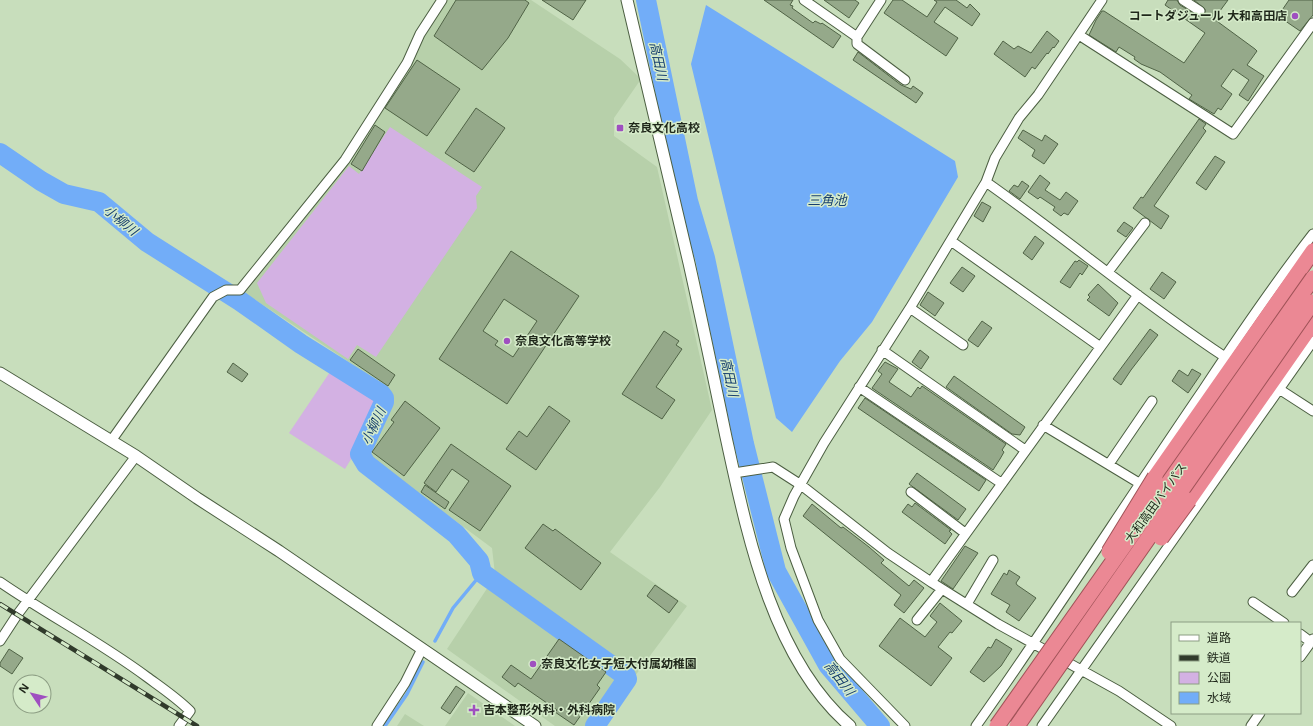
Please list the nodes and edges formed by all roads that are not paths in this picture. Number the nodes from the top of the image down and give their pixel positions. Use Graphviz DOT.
graph roads {
  1 [pos="442,0"];
  2 [pos="627,0"];
  3 [pos="804,0"];
  4 [pos="881,0"];
  5 [pos="1102,0"];
  6 [pos="1183,0"];
  7 [pos="1200,11"];
  8 [pos="1313,23"];
  9 [pos="1078,35"];
  10 [pos="857,36"];
  11 [pos="905,80"];
  12 [pos="986,182"];
  13 [pos="1145,223"];
  14 [pos="1313,234"];
  15 [pos="951,241"];
  16 [pos="1313,252"];
  17 [pos="1108,272"];
  18 [pos="1313,278"];
  19 [pos="1138,294"];
  20 [pos="1313,302"];
  21 [pos="910,308"];
  22 [pos="1313,323"];
  23 [pos="1313,340"];
  24 [pos="963,344"];
  25 [pos="1099,346"];
  26 [pos="882,350"];
  27 [pos="1227,363"];
  28 [pos="0,373"];
  29 [pos="858,387"];
  30 [pos="1280,389"];
  31 [pos="1152,401"];
  32 [pos="1313,411"];
  33 [pos="1043,425"];
  34 [pos="111,441"];
  35 [pos="1025,450"];
  36 [pos="136,456"];
  37 [pos="1109,464"];
  38 [pos="738,473"];
  39 [pos="1140,482"];
  40 [pos="1001,483"];
  41 [pos="802,485"];
  42 [pos="911,492"];
  43 [pos="965,533"];
  44 [pos="993,560"];
  45 [pos="1313,565"];
  46 [pos="0,582"];
  47 [pos="931,582"];
  48 [pos="942,589"];
  49 [pos="1292,592"];
  50 [pos="28,601"];
  51 [pos="1253,602"];
  52 [pos="967,604"];
  53 [pos="917,620"];
  54 [pos="1283,622"];
  55 [pos="1301,634"];
  56 [pos="1312,640"];
  57 [pos="0,641"];
  58 [pos="1034,644"];
  59 [pos="422,649"];
  60 [pos="1301,656"];
  61 [pos="1043,660"];
  62 [pos="1082,669"];
  63 [pos="1259,714"];
  64 [pos="1019,723"];
  65 [pos="180,726"];
  66 [pos="377,726"];
  67 [pos="535,726"];
  68 [pos="850,726"];
  69 [pos="905,726"];
  70 [pos="976,726"];
  71 [pos="997,726"];
  72 [pos="1042,726"];
  73 [pos="1171,726"];
  74 [pos="1251,726"];
  1 -- 34 [label="street"];
  2 -- 38 [label="street"];
  3 -- 10 [label="street"];
  4 -- 10 [label="street"];
  5 -- 9 [label="street"];
  6 -- 7 [label="street"];
  8 -- 9 [label="street"];
  9 -- 12 [label="street"];
  10 -- 11 [label="street"];
  12 -- 15 [label="street"];
  12 -- 17 [label="street"];
  13 -- 17 [label="street"];
  14 -- 27 [label="street"];
  15 -- 21 [label="street"];
  15 -- 25 [label="street"];
  16 -- 27 [label="highway"];
  17 -- 19 [label="street"];
  18 -- 61 [label="highway, 大和高田バイパス, bridge"];
  19 -- 25 [label="street"];
  19 -- 27 [label="street"];
  20 -- 64 [label="highway, 大和高田バイパス, bridge"];
  21 -- 24 [label="street"];
  21 -- 26 [label="street"];
  22 -- 64 [label="highway, bridge"];
  23 -- 30 [label="street"];
  25 -- 33 [label="street"];
  26 -- 29 [label="street"];
  26 -- 35 [label="street"];
  27 -- 39 [label="street"];
  27 -- 61 [label="highway, bridge"];
  28 -- 34 [label="street"];
  29 -- 40 [label="street"];
  29 -- 41 [label="street"];
  30 -- 32 [label="street"];
  30 -- 62 [label="street"];
  31 -- 37 [label="street"];
  33 -- 35 [label="street"];
  33 -- 37 [label="street"];
  34 -- 36 [label="street"];
  35 -- 40 [label="street"];
  36 -- 50 [label="street"];
  36 -- 59 [label="street"];
  37 -- 39 [label="street"];
  38 -- 41 [label="street"];
  38 -- 68 [label="street"];
  39 -- 58 [label="street"];
  40 -- 43 [label="street"];
  41 -- 47 [label="street"];
  41 -- 69 [label="street"];
  42 -- 43 [label="street"];
  43 -- 47 [label="street"];
  44 -- 52 [label="street"];
  45 -- 49 [label="street"];
  46 -- 50 [label="street"];
  47 -- 48 [label="street"];
  48 -- 52 [label="street"];
  48 -- 53 [label="street"];
  50 -- 57 [label="street"];
  50 -- 65 [label="street"];
  51 -- 54 [label="street"];
  52 -- 58 [label="street"];
  55 -- 56 [label="street"];
  56 -- 60 [label="street"];
  58 -- 62 [label="street"];
  58 -- 70 [label="street"];
  59 -- 66 [label="street"];
  59 -- 67 [label="street"];
  61 -- 71 [label="highway, 大和高田バイパス, bridge"];
  62 -- 72 [label="street"];
  62 -- 73 [label="street"];
  63 -- 74 [label="street"];
}
